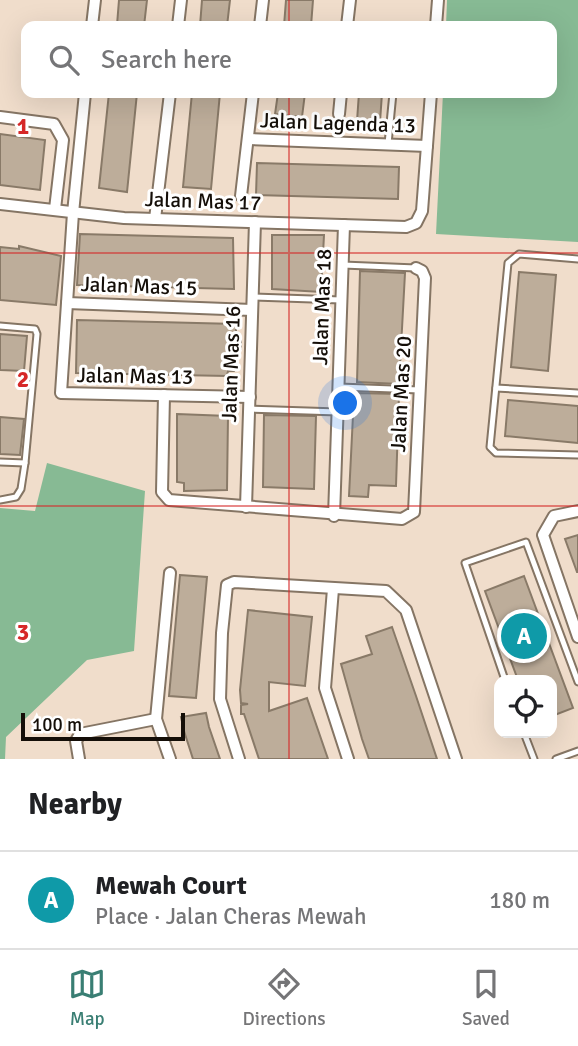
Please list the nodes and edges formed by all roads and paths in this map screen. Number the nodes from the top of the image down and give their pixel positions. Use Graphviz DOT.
graph roads {
  1 [pos="95,0"];
  2 [pos="181,0"];
  3 [pos="263,0"];
  4 [pos="350,0"];
  5 [pos="438,0"];
  6 [pos="93,21"];
  7 [pos="179,21"];
  8 [pos="261,21"];
  9 [pos="348,21"];
  10 [pos="436,21"];
  11 [pos="84,98"];
  12 [pos="169,98"];
  13 [pos="252,98"];
  14 [pos="341,98"];
  15 [pos="393,98"];
  16 [pos="431,98"];
  17 [pos="339,114"];
  18 [pos="0,117"];
  19 [pos="248,139"];
  20 [pos="388,145"];
  21 [pos="427,146"];
  22 [pos="241,196"];
  23 [pos="0,204"];
  24 [pos="55,209"];
  25 [pos="73,213"];
  26 [pos="156,219"];
  27 [pos="255,222"];
  28 [pos="344,225"];
  29 [pos="578,259"];
  30 [pos="343,265"];
  31 [pos="416,268"];
  32 [pos="253,297"];
  33 [pos="341,300"];
  34 [pos="67,303"];
  35 [pos="252,310"];
  36 [pos="0,326"];
  37 [pos="339,387"];
  38 [pos="496,388"];
  39 [pos="420,390"];
  40 [pos="578,393"];
  41 [pos="164,395"];
  42 [pos="250,397"];
  43 [pos="249,409"];
  44 [pos="338,412"];
  45 [pos="578,455"];
  46 [pos="0,462"];
  47 [pos="25,463"];
  48 [pos="0,500"];
  49 [pos="246,507"];
  50 [pos="578,511"];
  51 [pos="334,516"];
  52 [pos="170,573"];
  53 [pos="333,589"];
  54 [pos="578,637"];
  55 [pos="503,675"];
  56 [pos="578,682"];
  57 [pos="156,719"];
  58 [pos="526,738"];
  59 [pos="578,751"];
  60 [pos="568,757"];
  61 [pos="454,758"];
  62 [pos="79,759"];
  63 [pos="170,759"];
  64 [pos="239,759"];
  65 [pos="348,759"];
  66 [pos="534,759"];
  67 [pos="556,759"];
  1 -- 6 [label="street"];
  2 -- 7 [label="street"];
  3 -- 8 [label="street"];
  4 -- 9 [label="street"];
  5 -- 10 [label="street"];
  11 -- 25 [label="street"];
  12 -- 26 [label="street"];
  13 -- 19 [label="street"];
  14 -- 17 [label="street"];
  15 -- 20 [label="lane"];
  16 -- 21 [label="street"];
  18 -- 24 [label="street"];
  19 -- 20 [label="street, Jalan Lagenda 13"];
  19 -- 22 [label="street"];
  20 -- 21 [label="street, Jalan Lagenda 13"];
  21 -- 28 [label="street, Jalan Mas 17"];
  23 -- 24 [label="street, Jalan Mas 17"];
  24 -- 25 [label="street, Jalan Mas 17"];
  25 -- 26 [label="street, Jalan Mas 17"];
  25 -- 34 [label="street"];
  26 -- 27 [label="street, Jalan Mas 17"];
  27 -- 28 [label="street, Jalan Mas 17"];
  27 -- 32 [label="street, Jalan Mas 16"];
  28 -- 30 [label="street, Jalan Mas 18"];
  29 -- 38 [label="lane"];
  30 -- 31 [label="lane"];
  30 -- 33 [label="street, Jalan Mas 18"];
  31 -- 39 [label="street, Jalan Mas 20"];
  32 -- 33 [label="lane"];
  32 -- 35 [label="street, Jalan Mas 16"];
  33 -- 37 [label="street, Jalan Mas 18"];
  34 -- 35 [label="street, Jalan Mas 15"];
  34 -- 41 [label="street, Jalan Mas 13"];
  35 -- 42 [label="street, Jalan Mas 16"];
  36 -- 47 [label="lane"];
  37 -- 39 [label="lane"];
  37 -- 44 [label="street, Jalan Mas 18"];
  38 -- 40 [label="lane"];
  38 -- 45 [label="lane"];
  39 -- 51 [label="street, Jalan Mas 20"];
  41 -- 42 [label="street, Jalan Mas 13"];
  41 -- 49 [label="street"];
  42 -- 43 [label="street, Jalan Mas 16"];
  43 -- 44 [label="lane"];
  43 -- 49 [label="street, Jalan Mas 16"];
  44 -- 51 [label="street, Jalan Mas 18"];
  46 -- 47 [label="lane"];
  47 -- 48 [label="lane"];
  49 -- 51 [label="street"];
  50 -- 54 [label="street"];
  52 -- 57 [label="street"];
  53 -- 61 [label="street"];
  53 -- 64 [label="street"];
  53 -- 65 [label="street"];
  55 -- 56 [label="lane"];
  57 -- 62 [label="street"];
  57 -- 63 [label="street"];
  58 -- 66 [label="lane"];
  59 -- 60 [label="lane"];
  60 -- 67 [label="lane"];
}
